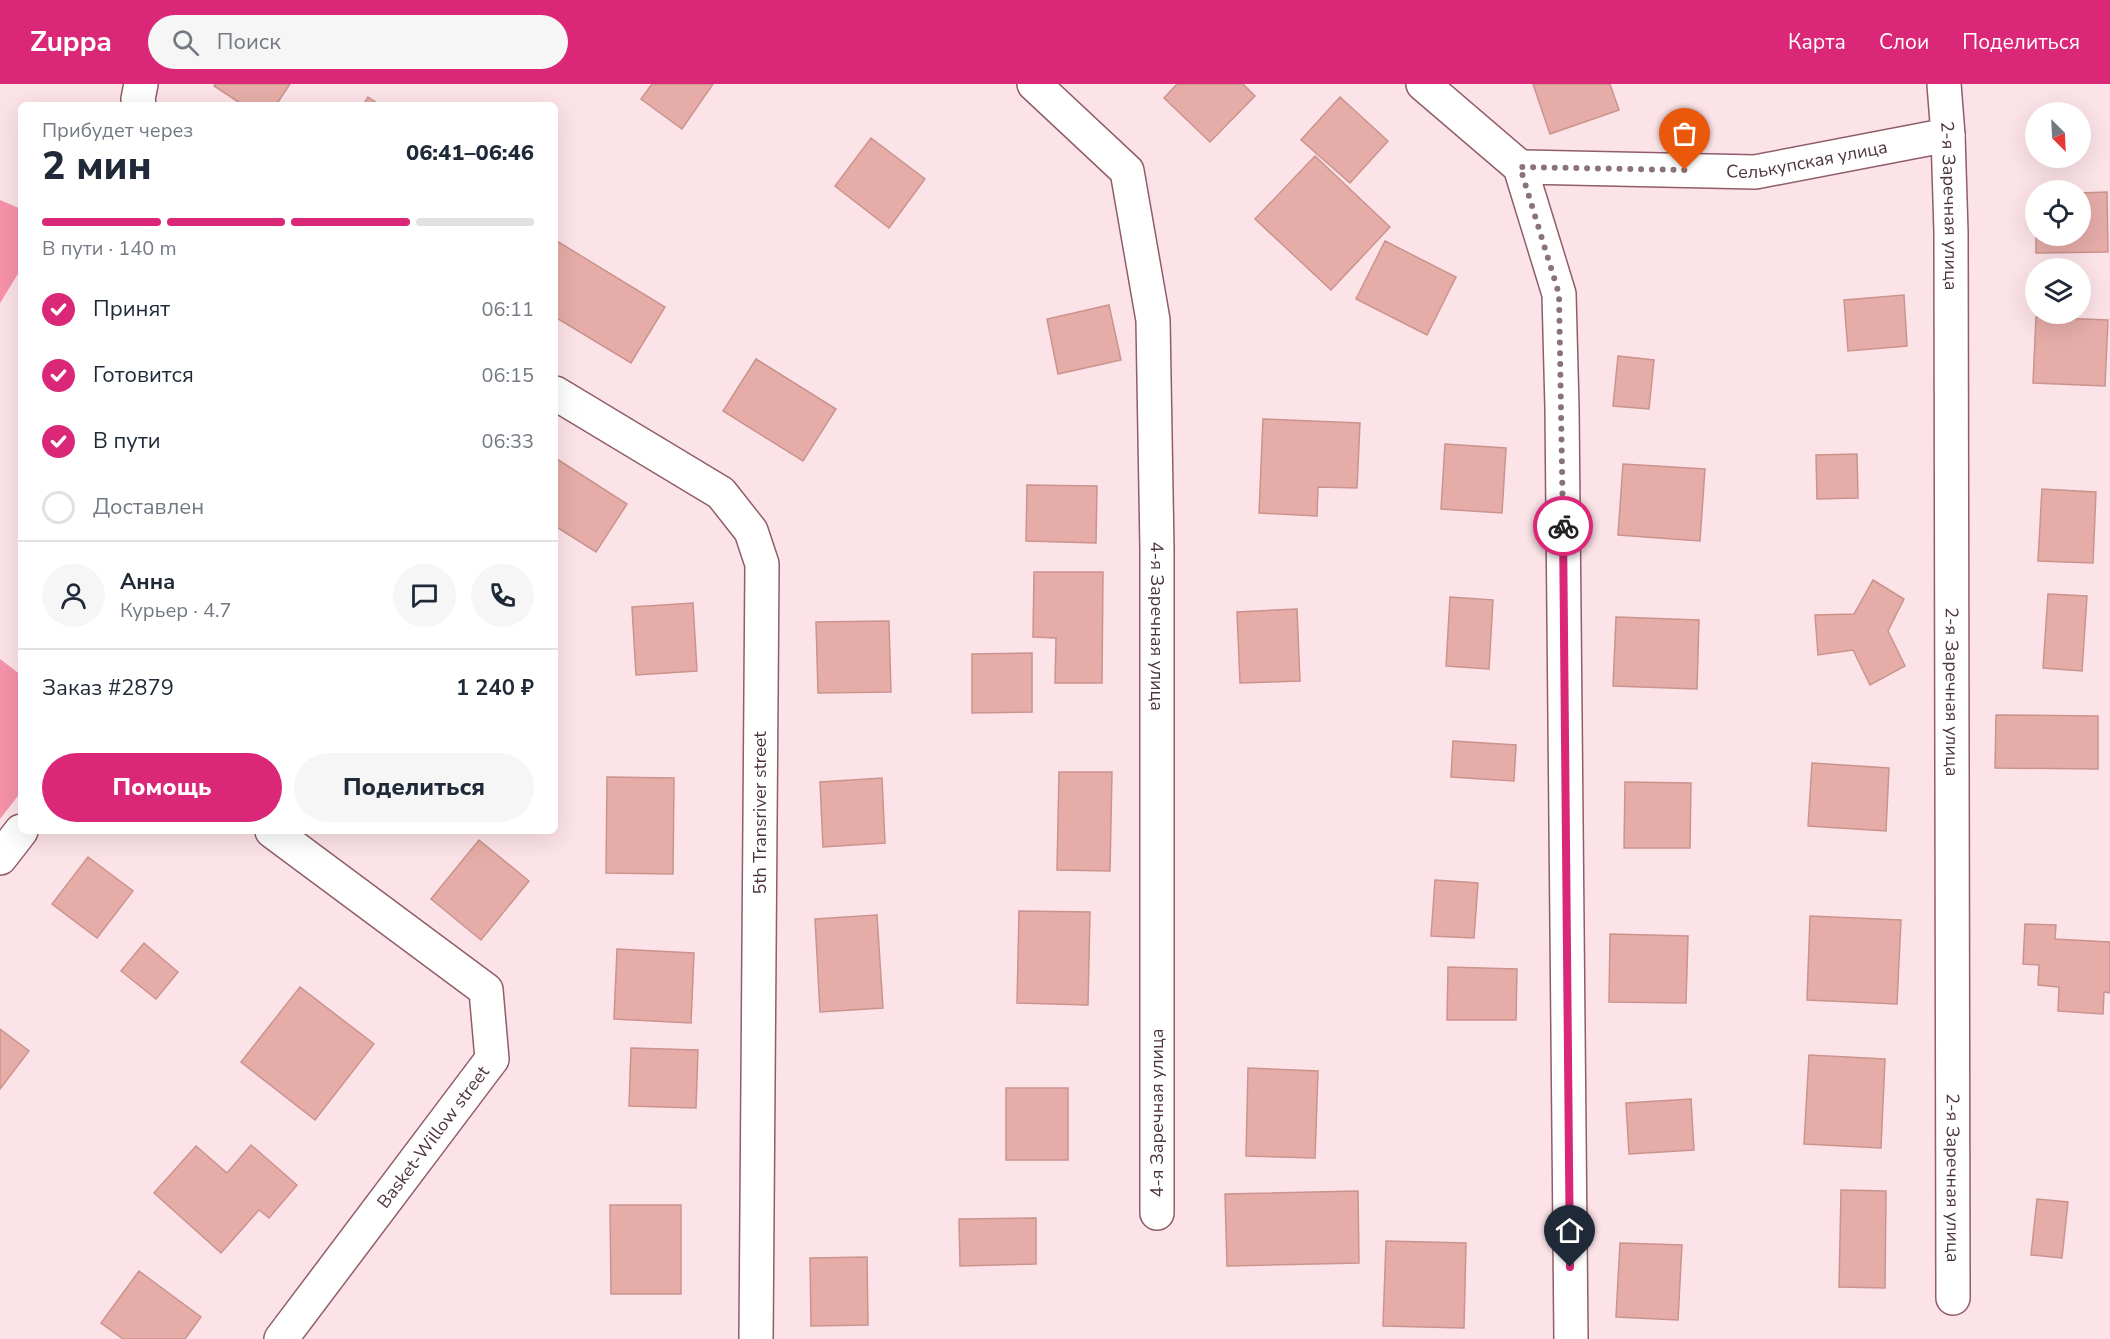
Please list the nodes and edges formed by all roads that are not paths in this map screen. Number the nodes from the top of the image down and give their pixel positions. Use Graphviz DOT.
graph roads {
  1 [pos="141,84"];
  2 [pos="1034,84"];
  3 [pos="1423,84"];
  4 [pos="1944,84"];
  5 [pos="138,102"];
  6 [pos="1948,135"];
  7 [pos="1520,167"];
  8 [pos="558,395"];
  9 [pos="19,834"];
  10 [pos="276,834"];
  11 [pos="0,858"];
  12 [pos="1157,1213"];
  13 [pos="1953,1298"];
  14 [pos="281,1339"];
  15 [pos="756,1339"];
  16 [pos="1571,1339"];
  1 -- 5 [label="street"];
  2 -- 12 [label="street, 4-я Заречная улица"];
  3 -- 7 [label="street"];
  4 -- 6 [label="street, 2-я Заречная улица"];
  6 -- 7 [label="street, Селькупская улица"];
  6 -- 13 [label="street, 2-я Заречная улица"];
  7 -- 16 [label="street"];
  8 -- 15 [label="street, 5th Transriver street"];
  9 -- 11 [label="street"];
  10 -- 14 [label="street, Basket-Willow street"];
}
